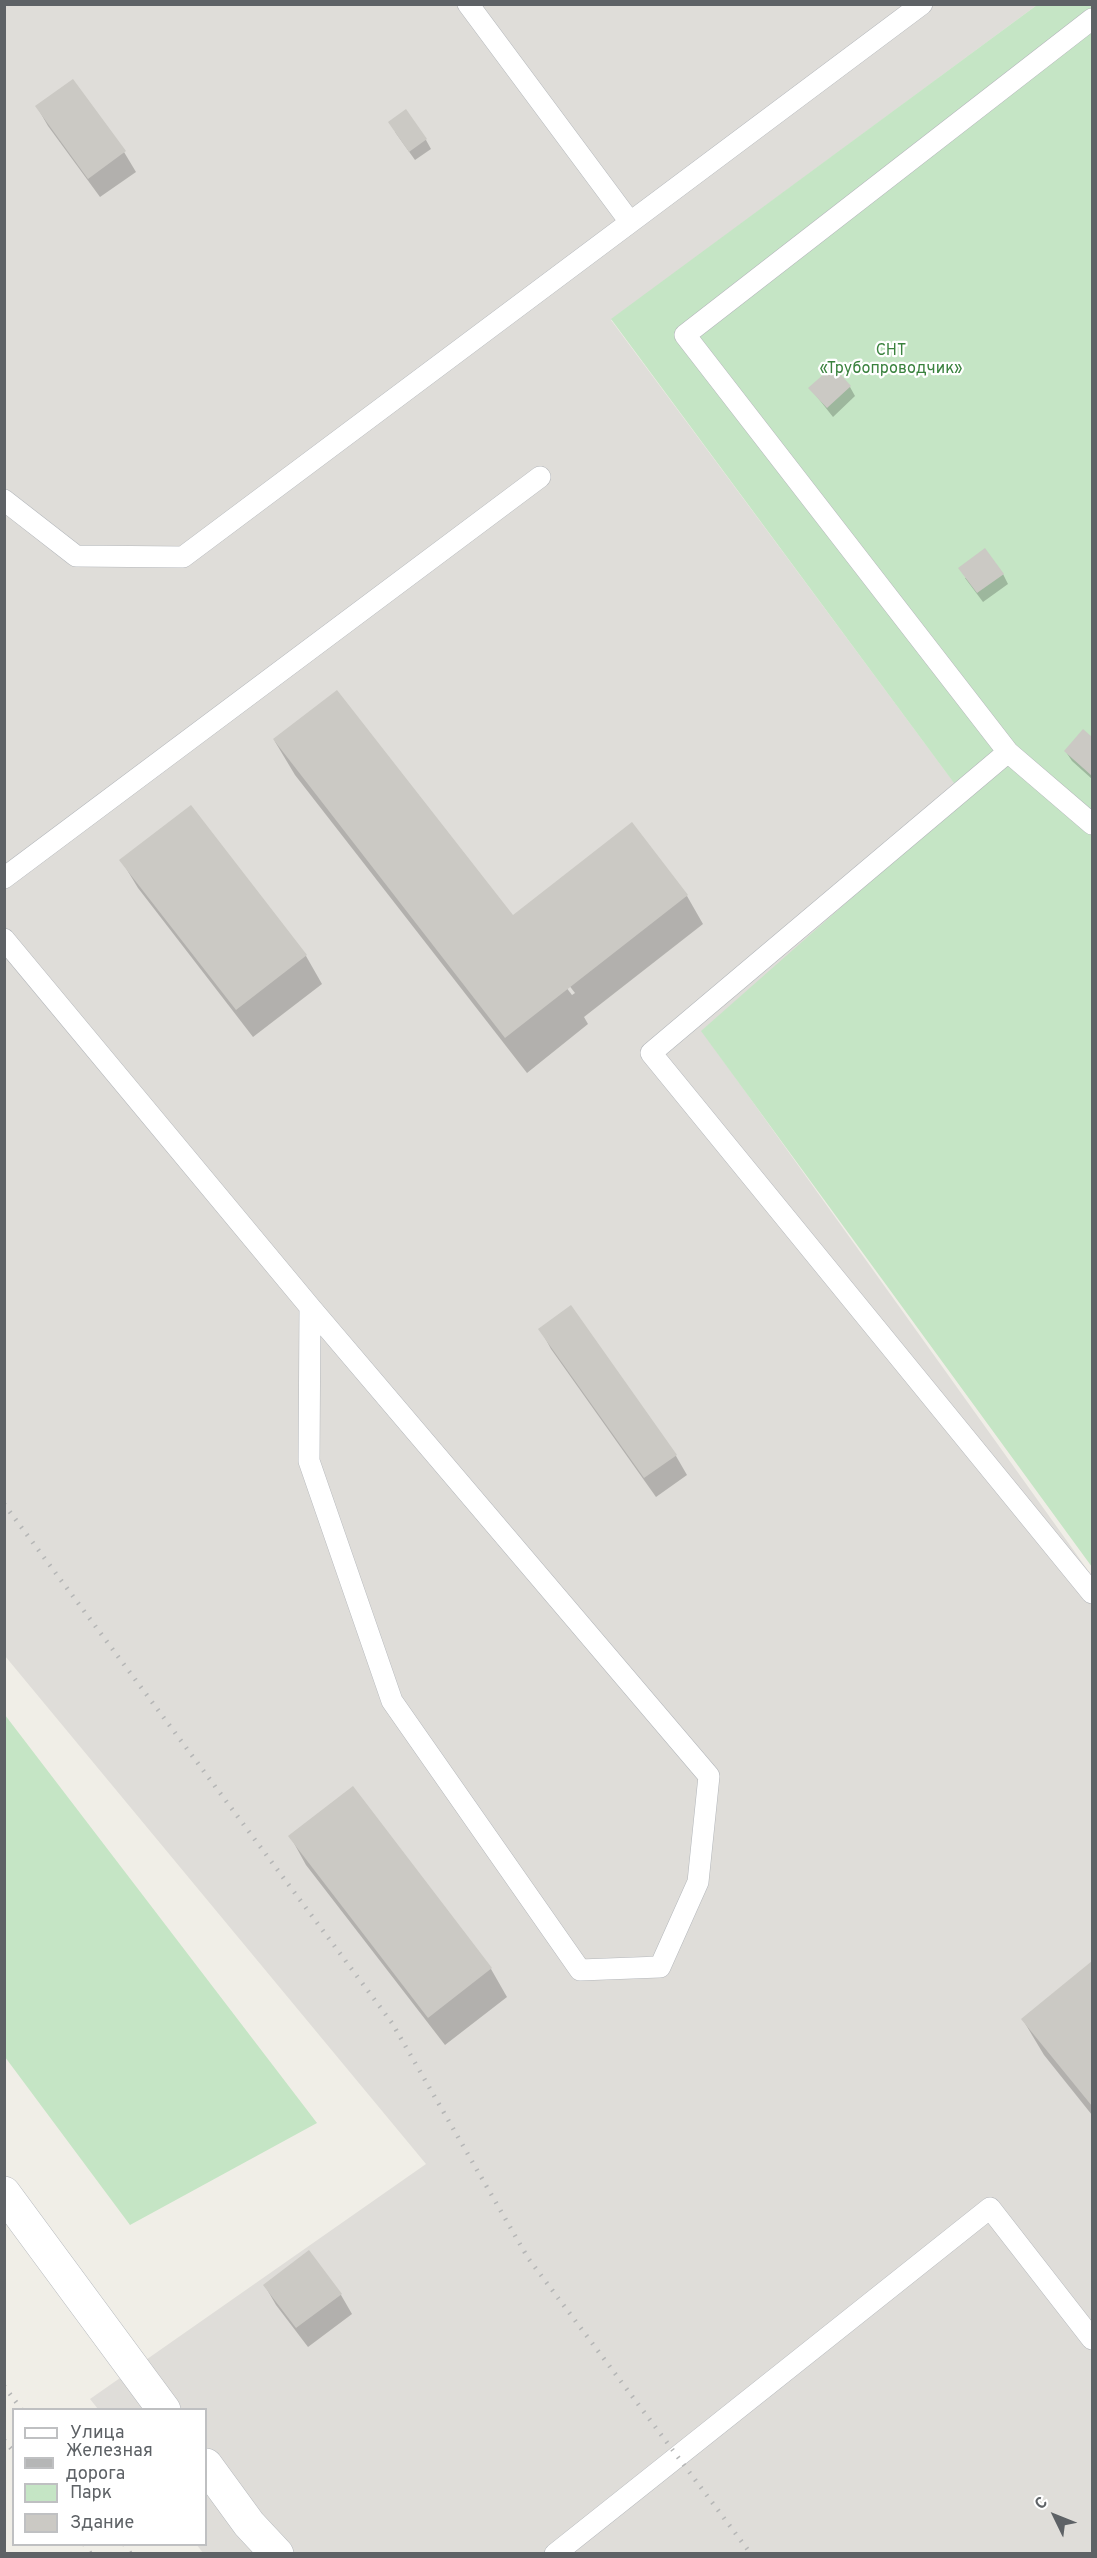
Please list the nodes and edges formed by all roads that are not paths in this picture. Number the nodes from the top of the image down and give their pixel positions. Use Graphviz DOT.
graph roads {
  1 [pos="468,4"];
  2 [pos="922,4"];
  3 [pos="1092,20"];
  4 [pos="630,222"];
  5 [pos="540,477"];
  6 [pos="4,500"];
  7 [pos="1008,752"];
  8 [pos="1092,824"];
  9 [pos="4,878"];
  10 [pos="4,939"];
  11 [pos="310,1307"];
  12 [pos="1092,1593"];
  13 [pos="4,2193"];
  14 [pos="1092,2339"];
  15 [pos="163,2408"];
  16 [pos="207,2466"];
  17 [pos="562,2551"];
  18 [pos="277,2553"];
  1 -- 4 [label="lane"];
  2 -- 4 [label="lane"];
  3 -- 7 [label="lane"];
  4 -- 6 [label="lane"];
  5 -- 9 [label="lane"];
  7 -- 8 [label="lane"];
  7 -- 12 [label="lane"];
  10 -- 11 [label="lane"];
  11 -- 11 [label="lane"];
  13 -- 15 [label="street"];
  14 -- 17 [label="lane"];
  16 -- 18 [label="street"];
}
